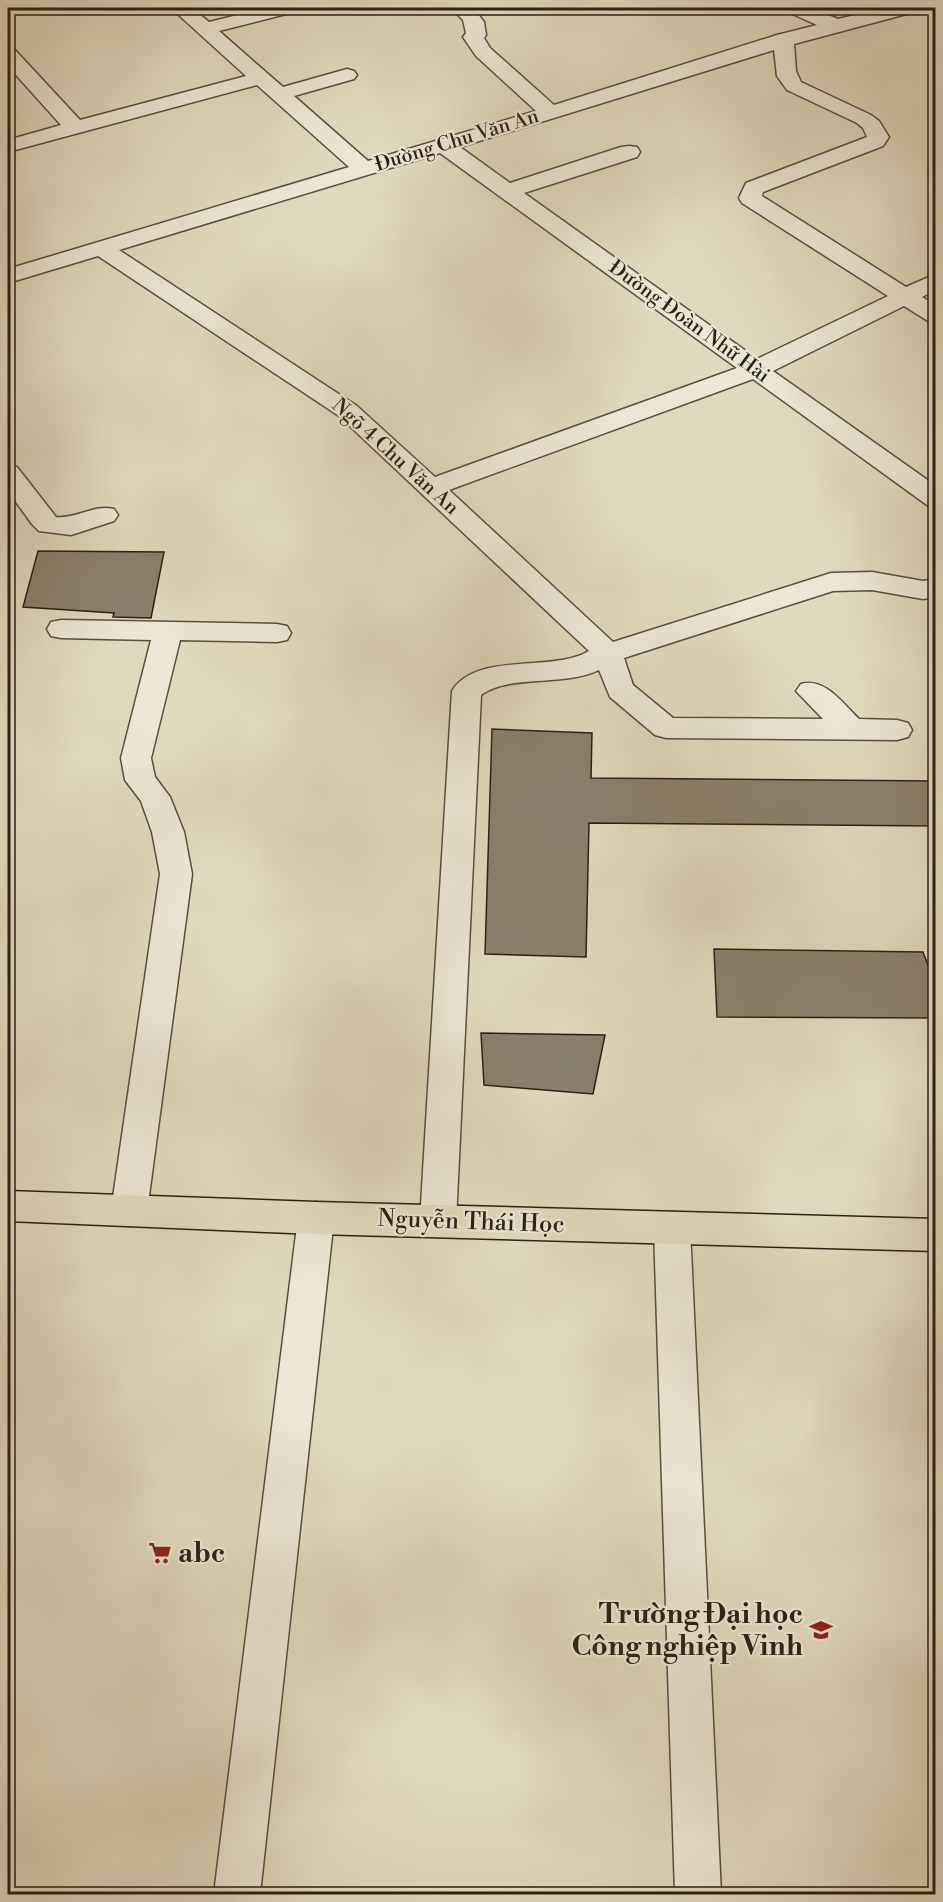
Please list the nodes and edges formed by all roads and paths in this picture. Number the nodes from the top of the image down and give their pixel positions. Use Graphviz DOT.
graph roads {
  1 [pos="181,8"];
  2 [pos="287,8"];
  3 [pos="460,8"];
  4 [pos="795,8"];
  5 [pos="907,8"];
  6 [pos="834,25"];
  7 [pos="205,29"];
  8 [pos="784,39"];
  9 [pos="8,54"];
  10 [pos="347,75"];
  11 [pos="261,78"];
  12 [pos="279,94"];
  13 [pos="551,113"];
  14 [pos="75,128"];
  15 [pos="443,145"];
  16 [pos="8,146"];
  17 [pos="629,152"];
  18 [pos="364,169"];
  19 [pos="507,191"];
  20 [pos="101,248"];
  21 [pos="8,276"];
  22 [pos="936,281"];
  23 [pos="907,296"];
  24 [pos="936,316"];
  25 [pos="755,370"];
  26 [pos="8,473"];
  27 [pos="430,488"];
  28 [pos="936,499"];
  29 [pos="105,515"];
  30 [pos="936,588"];
  31 [pos="61,629"];
  32 [pos="168,631"];
  33 [pos="277,633"];
  34 [pos="608,653"];
  35 [pos="811,691"];
  36 [pos="852,730"];
  37 [pos="897,730"];
  38 [pos="8,1206"];
  39 [pos="129,1211"];
  40 [pos="316,1218"];
  41 [pos="438,1221"];
  42 [pos="672,1228"];
  43 [pos="936,1234"];
  44 [pos="237,1894"];
  45 [pos="698,1894"];
  1 -- 7 [label="street"];
  2 -- 7 [label="street"];
  3 -- 13 [label="street"];
  4 -- 6 [label="street"];
  5 -- 6 [label="street, Đường Chu Văn An"];
  6 -- 8 [label="street, Đường Chu Văn An"];
  7 -- 11 [label="street"];
  8 -- 13 [label="street, Đường Chu Văn An"];
  8 -- 23 [label="street"];
  9 -- 14 [label="street"];
  10 -- 12 [label="street"];
  11 -- 12 [label="street"];
  11 -- 14 [label="street"];
  12 -- 18 [label="street"];
  13 -- 15 [label="street, Đường Chu Văn An"];
  14 -- 16 [label="street"];
  15 -- 18 [label="street, Đường Chu Văn An"];
  15 -- 19 [label="street, Đường Đoàn Nhữ Hài"];
  17 -- 19 [label="street"];
  18 -- 20 [label="street, Đường Chu Văn An"];
  19 -- 25 [label="street, Đường Đoàn Nhữ Hài"];
  20 -- 21 [label="street, Đường Chu Văn An"];
  20 -- 27 [label="street, Ngõ 4 Chu Văn An"];
  22 -- 23 [label="street"];
  23 -- 24 [label="street"];
  23 -- 25 [label="street"];
  25 -- 27 [label="street"];
  25 -- 28 [label="street, Đường Đoàn Nhữ Hài"];
  26 -- 29 [label="street"];
  27 -- 34 [label="street, Ngõ 4 Chu Văn An"];
  30 -- 34 [label="street"];
  31 -- 32 [label="street"];
  32 -- 33 [label="street"];
  32 -- 39 [label="street"];
  34 -- 36 [label="street"];
  34 -- 41 [label="street"];
  35 -- 36 [label="street"];
  36 -- 37 [label="street"];
  38 -- 39 [label="main road, Nguyễn Thái Học"];
  39 -- 40 [label="main road, Nguyễn Thái Học"];
  40 -- 41 [label="main road, Nguyễn Thái Học"];
  40 -- 44 [label="street"];
  41 -- 42 [label="main road, Nguyễn Thái Học"];
  42 -- 43 [label="main road, Nguyễn Thái Học"];
  42 -- 45 [label="street"];
}
